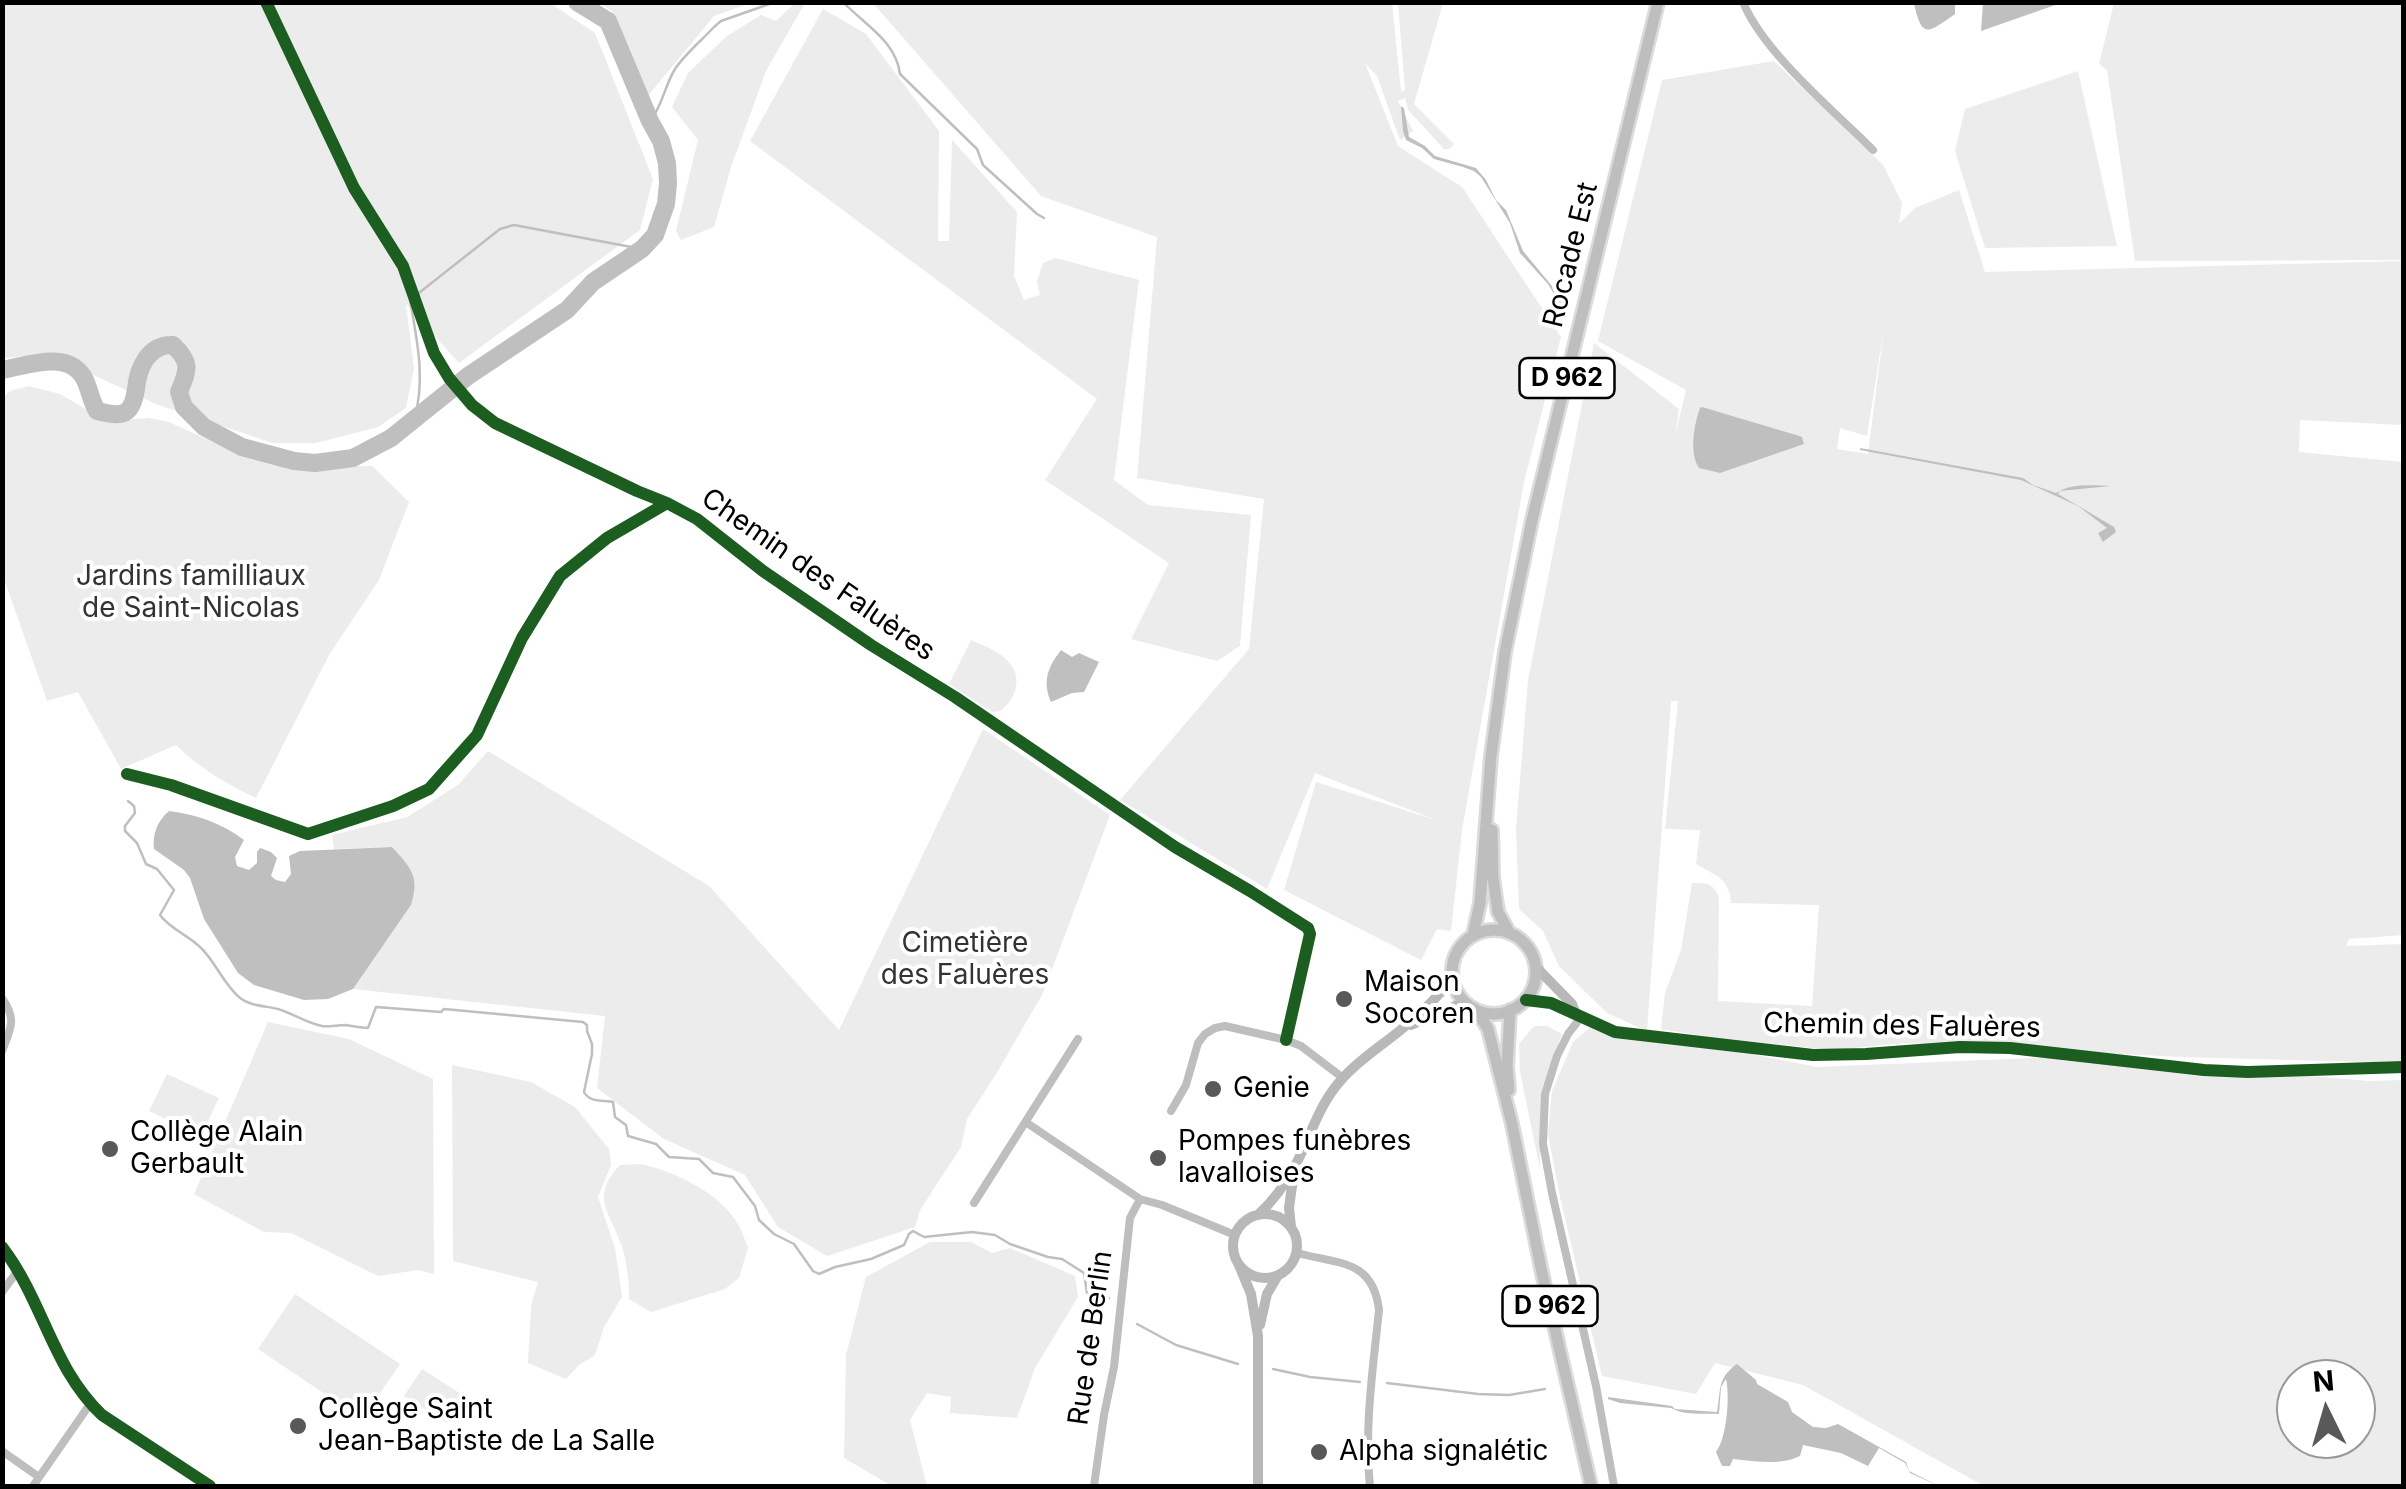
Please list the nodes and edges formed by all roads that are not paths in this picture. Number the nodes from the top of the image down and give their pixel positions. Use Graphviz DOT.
graph roads {
  1 [pos="266,2"];
  2 [pos="1658,2"];
  3 [pos="1743,2"];
  4 [pos="1873,150"];
  5 [pos="1491,756"];
  6 [pos="1509,932"];
  7 [pos="1473,934"];
  8 [pos="1536,967"];
  9 [pos="1452,979"];
  10 [pos="2,998"];
  11 [pos="1526,1000"];
  12 [pos="1464,1002"];
  13 [pos="1476,1010"];
  14 [pos="1510,1010"];
  15 [pos="1579,1015"];
  16 [pos="1402,1030"];
  17 [pos="1078,1039"];
  18 [pos="1286,1040"];
  19 [pos="2,1050"];
  20 [pos="2404,1067"];
  21 [pos="1343,1078"];
  22 [pos="1171,1111"];
  23 [pos="1027,1122"];
  24 [pos="1512,1124"];
  25 [pos="1295,1166"];
  26 [pos="1140,1199"];
  27 [pos="974,1204"];
  28 [pos="1258,1215"];
  29 [pos="1291,1227"];
  30 [pos="1235,1234"];
  31 [pos="2,1248"];
  32 [pos="1297,1252"];
  33 [pos="1239,1264"];
  34 [pos="19,1269"];
  35 [pos="1276,1276"];
  36 [pos="2,1292"];
  37 [pos="1258,1336"];
  38 [pos="90,1404"];
  39 [pos="2,1451"];
  40 [pos="39,1477"];
  41 [pos="33,1486"];
  42 [pos="210,1486"];
  43 [pos="1094,1486"];
  44 [pos="1258,1486"];
  45 [pos="1370,1486"];
  46 [pos="1591,1486"];
  47 [pos="1614,1486"];
  1 -- 18 [label="street, Chemin des Faluères"];
  2 -- 5 [label="main road, Rocade Est / D 962"];
  3 -- 4 [label="street"];
  5 -- 6 [label="main road, Rocade Est / D 962"];
  5 -- 7 [label="main road, Rocade Est / D 962"];
  6 -- 7 [label="main road"];
  6 -- 8 [label="main road"];
  7 -- 9 [label="main road"];
  8 -- 11 [label="main road"];
  8 -- 15 [label="street"];
  9 -- 12 [label="main road"];
  9 -- 16 [label="street"];
  10 -- 19 [label="street"];
  11 -- 14 [label="main road"];
  11 -- 15 [label="street, Chemin des Faluères"];
  12 -- 13 [label="main road"];
  12 -- 16 [label="street"];
  13 -- 14 [label="main road"];
  13 -- 24 [label="main road, D 962"];
  14 -- 24 [label="main road, D 962"];
  15 -- 20 [label="street, Chemin des Faluères"];
  15 -- 47 [label="street"];
  16 -- 21 [label="street"];
  17 -- 23 [label="street"];
  18 -- 21 [label="street"];
  18 -- 22 [label="street"];
  21 -- 25 [label="street"];
  23 -- 26 [label="street"];
  23 -- 27 [label="street"];
  24 -- 46 [label="main road, D 962"];
  25 -- 28 [label="street"];
  25 -- 29 [label="street"];
  26 -- 30 [label="street"];
  26 -- 43 [label="street, Rue de Berlin"];
  28 -- 29 [label="street"];
  28 -- 30 [label="street"];
  29 -- 32 [label="street"];
  30 -- 33 [label="street"];
  31 -- 34 [label="street"];
  32 -- 35 [label="street"];
  32 -- 45 [label="street"];
  33 -- 35 [label="street"];
  33 -- 37 [label="street"];
  34 -- 36 [label="street"];
  34 -- 38 [label="street"];
  35 -- 37 [label="street"];
  37 -- 44 [label="street"];
  38 -- 40 [label="street"];
  38 -- 42 [label="street"];
  39 -- 40 [label="street"];
  40 -- 41 [label="street"];
}
